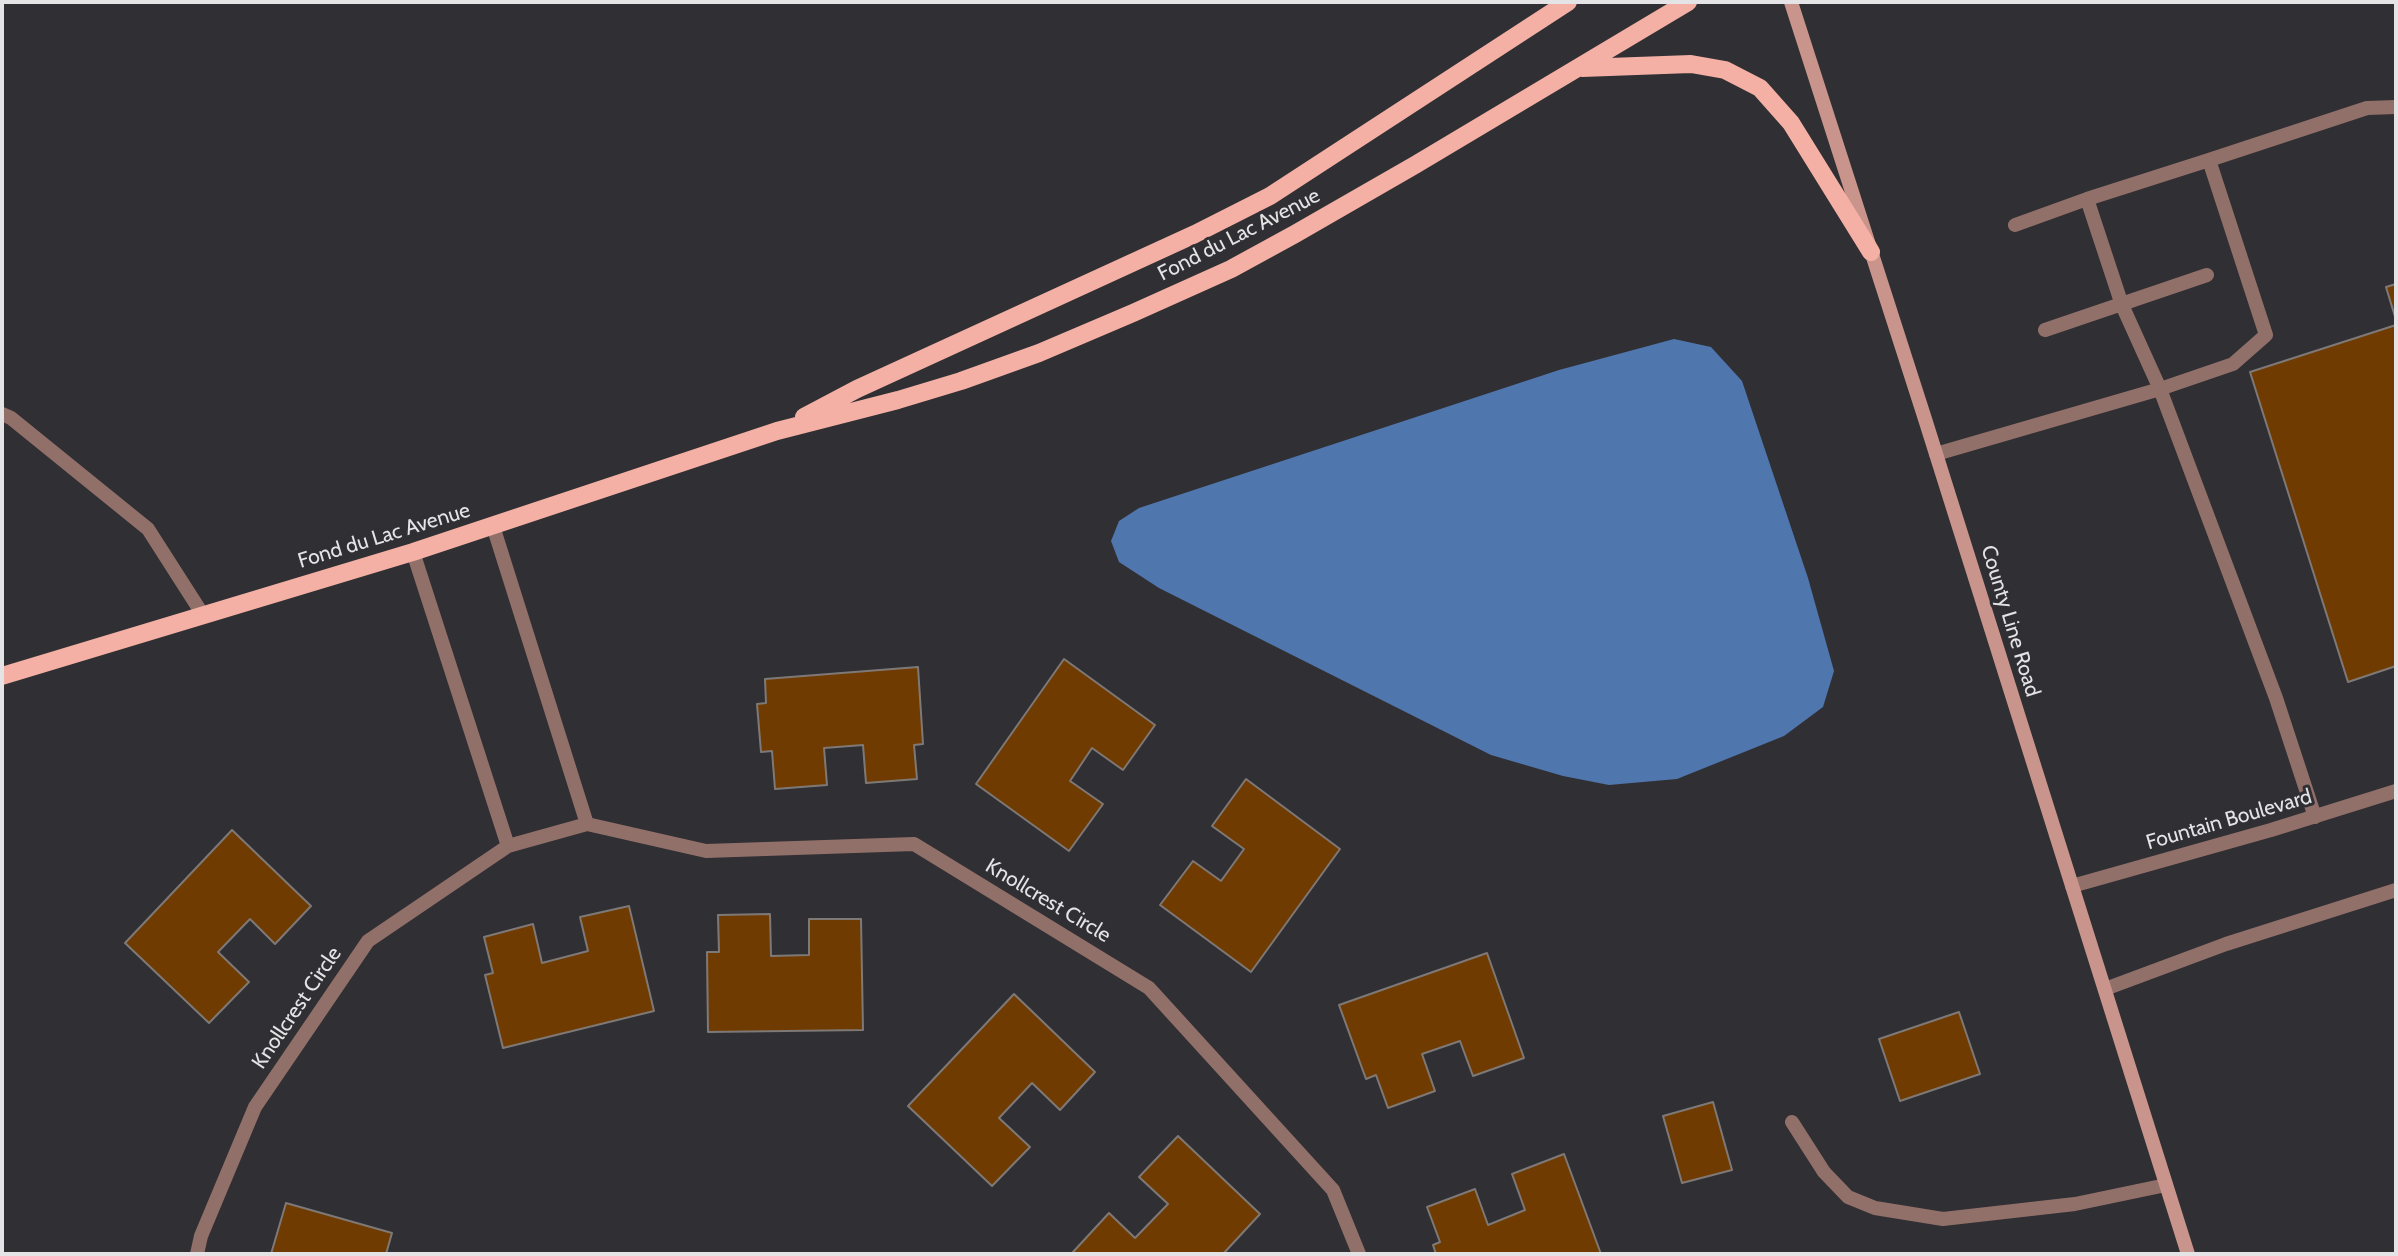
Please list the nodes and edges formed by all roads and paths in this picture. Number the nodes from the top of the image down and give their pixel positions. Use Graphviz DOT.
graph roads {
  1 [pos="1568,2"];
  2 [pos="1688,2"];
  3 [pos="1791,2"];
  4 [pos="1578,69"];
  5 [pos="2396,107"];
  6 [pos="2209,160"];
  7 [pos="2087,199"];
  8 [pos="2015,225"];
  9 [pos="1871,252"];
  10 [pos="2207,275"];
  11 [pos="2122,305"];
  12 [pos="2045,330"];
  13 [pos="2160,389"];
  14 [pos="2,414"];
  15 [pos="776,431"];
  16 [pos="1936,454"];
  17 [pos="493,526"];
  18 [pos="413,552"];
  19 [pos="203,615"];
  20 [pos="2,676"];
  21 [pos="2396,791"];
  22 [pos="2315,817"];
  23 [pos="587,824"];
  24 [pos="508,846"];
  25 [pos="2072,886"];
  26 [pos="2396,890"];
  27 [pos="2105,989"];
  28 [pos="1792,1122"];
  29 [pos="2166,1185"];
  30 [pos="197,1254"];
  31 [pos="1359,1254"];
  32 [pos="2188,1254"];
  1 -- 15 [label="main road, Fond du Lac Avenue"];
  2 -- 4 [label="main road, Fond du Lac Avenue"];
  3 -- 9 [label="main road, County Line Road"];
  4 -- 9 [label="main road"];
  4 -- 15 [label="main road, Fond du Lac Avenue"];
  5 -- 6 [label="street"];
  6 -- 7 [label="street"];
  6 -- 13 [label="street"];
  7 -- 8 [label="street"];
  7 -- 11 [label="street"];
  9 -- 16 [label="main road, County Line Road"];
  10 -- 11 [label="street"];
  11 -- 12 [label="street"];
  11 -- 13 [label="street"];
  13 -- 16 [label="street"];
  13 -- 22 [label="street"];
  14 -- 19 [label="street"];
  15 -- 17 [label="main road, Fond du Lac Avenue"];
  16 -- 25 [label="main road, County Line Road"];
  17 -- 18 [label="main road, Fond du Lac Avenue"];
  17 -- 23 [label="street"];
  18 -- 19 [label="main road, Fond du Lac Avenue"];
  18 -- 24 [label="street"];
  19 -- 20 [label="main road, Fond du Lac Avenue"];
  21 -- 22 [label="street, Fountain Boulevard"];
  22 -- 25 [label="street, Fountain Boulevard"];
  23 -- 24 [label="street, Knollcrest Circle"];
  23 -- 31 [label="street, Knollcrest Circle"];
  24 -- 30 [label="street, Knollcrest Circle"];
  25 -- 27 [label="main road, County Line Road"];
  26 -- 27 [label="street"];
  27 -- 29 [label="main road, County Line Road"];
  28 -- 29 [label="street"];
  29 -- 32 [label="main road, County Line Road"];
}
